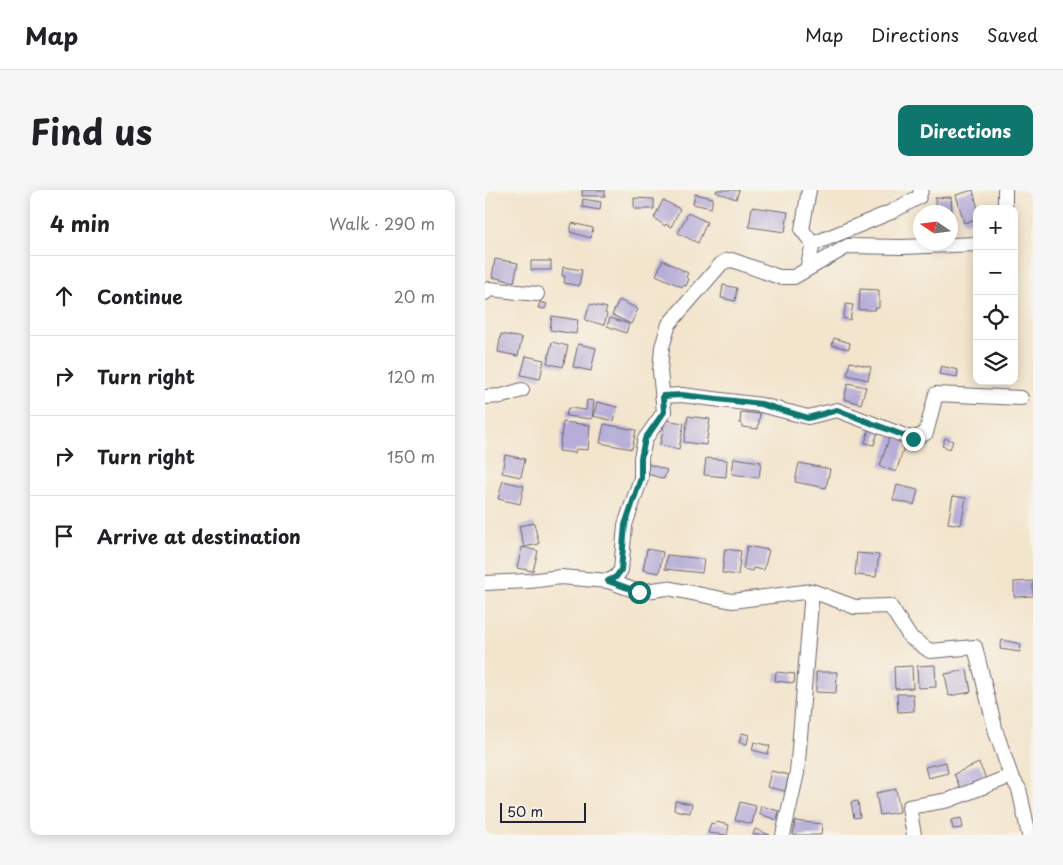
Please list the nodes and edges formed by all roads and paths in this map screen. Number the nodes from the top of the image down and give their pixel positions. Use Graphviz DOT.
graph roads {
  1 [pos="809,190"];
  2 [pos="921,190"];
  3 [pos="1005,190"];
  4 [pos="1005,205"];
  5 [pos="813,244"];
  6 [pos="973,244"];
  7 [pos="807,269"];
  8 [pos="485,293"];
  9 [pos="537,294"];
  10 [pos="522,390"];
  11 [pos="663,396"];
  12 [pos="485,397"];
  13 [pos="1021,398"];
  14 [pos="608,581"];
  15 [pos="485,583"];
  16 [pos="812,591"];
  17 [pos="1011,776"];
  18 [pos="783,835"];
  19 [pos="914,835"];
  20 [pos="1029,835"];
  1 -- 5 [label="street"];
  2 -- 5 [label="street"];
  3 -- 4 [label="street"];
  5 -- 7 [label="street"];
  6 -- 7 [label="street"];
  7 -- 11 [label="street"];
  8 -- 9 [label="street"];
  10 -- 12 [label="street"];
  11 -- 13 [label="street"];
  11 -- 14 [label="street"];
  14 -- 15 [label="street"];
  14 -- 16 [label="street"];
  16 -- 17 [label="street"];
  16 -- 18 [label="street"];
  17 -- 19 [label="street"];
  17 -- 20 [label="street"];
}
